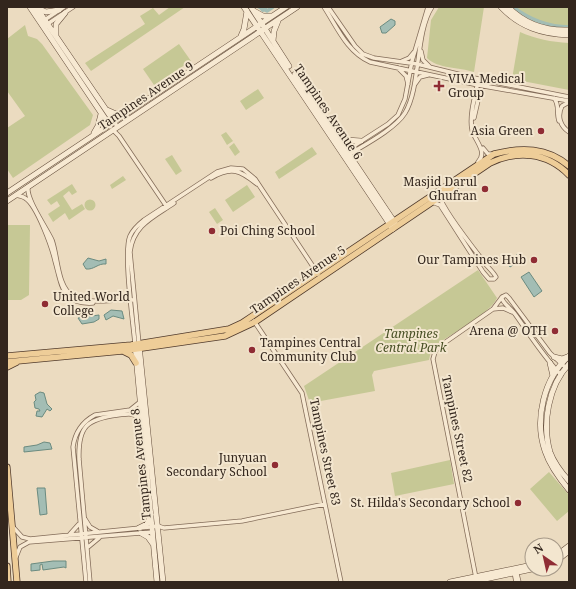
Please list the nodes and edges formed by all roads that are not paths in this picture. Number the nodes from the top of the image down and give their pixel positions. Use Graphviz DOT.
graph roads {
  1 [pos="30,7"];
  2 [pos="36,7"];
  3 [pos="73,7"];
  4 [pos="286,7"];
  5 [pos="297,7"];
  6 [pos="324,7"];
  7 [pos="328,7"];
  8 [pos="428,7"];
  9 [pos="432,7"];
  10 [pos="501,7"];
  11 [pos="508,7"];
  12 [pos="249,9"];
  13 [pos="63,10"];
  14 [pos="272,16"];
  15 [pos="278,20"];
  16 [pos="44,23"];
  17 [pos="259,24"];
  18 [pos="264,30"];
  19 [pos="569,30"];
  20 [pos="569,35"];
  21 [pos="56,37"];
  22 [pos="240,37"];
  23 [pos="273,41"];
  24 [pos="420,48"];
  25 [pos="416,49"];
  26 [pos="394,62"];
  27 [pos="412,64"];
  28 [pos="417,64"];
  29 [pos="395,67"];
  30 [pos="431,68"];
  31 [pos="411,70"];
  32 [pos="416,71"];
  33 [pos="432,74"];
  34 [pos="481,80"];
  35 [pos="480,85"];
  36 [pos="410,88"];
  37 [pos="569,97"];
  38 [pos="554,98"];
  39 [pos="569,102"];
  40 [pos="103,111"];
  41 [pos="126,112"];
  42 [pos="114,121"];
  43 [pos="560,122"];
  44 [pos="109,125"];
  45 [pos="118,127"];
  46 [pos="113,130"];
  47 [pos="569,132"];
  48 [pos="92,136"];
  49 [pos="120,136"];
  50 [pos="337,136"];
  51 [pos="361,141"];
  52 [pos="347,154"];
  53 [pos="494,154"];
  54 [pos="569,166"];
  55 [pos="472,168"];
  56 [pos="569,175"];
  57 [pos="28,187"];
  58 [pos="7,193"];
  59 [pos="434,194"];
  60 [pos="16,195"];
  61 [pos="440,197"];
  62 [pos="7,202"];
  63 [pos="432,202"];
  64 [pos="167,207"];
  65 [pos="391,222"];
  66 [pos="395,228"];
  67 [pos="317,272"];
  68 [pos="320,278"];
  69 [pos="502,297"];
  70 [pos="103,300"];
  71 [pos="133,300"];
  72 [pos="493,309"];
  73 [pos="515,313"];
  74 [pos="251,317"];
  75 [pos="255,322"];
  76 [pos="137,346"];
  77 [pos="122,351"];
  78 [pos="7,354"];
  79 [pos="568,356"];
  80 [pos="554,357"];
  81 [pos="21,360"];
  82 [pos="7,362"];
  83 [pos="136,363"];
  84 [pos="550,363"];
  85 [pos="561,364"];
  86 [pos="567,366"];
  87 [pos="7,367"];
  88 [pos="557,370"];
  89 [pos="561,375"];
  90 [pos="552,379"];
  91 [pos="140,401"];
  92 [pos="123,413"];
  93 [pos="142,420"];
  94 [pos="7,467"];
  95 [pos="569,481"];
  96 [pos="569,490"];
  97 [pos="325,504"];
  98 [pos="151,515"];
  99 [pos="84,516"];
  100 [pos="80,522"];
  101 [pos="12,527"];
  102 [pos="155,529"];
  103 [pos="140,531"];
  104 [pos="99,532"];
  105 [pos="81,533"];
  106 [pos="86,533"];
  107 [pos="69,534"];
  108 [pos="102,537"];
  109 [pos="81,538"];
  110 [pos="86,538"];
  111 [pos="71,539"];
  112 [pos="154,546"];
  113 [pos="82,548"];
  114 [pos="87,548"];
  115 [pos="15,560"];
  116 [pos="7,566"];
  117 [pos="524,568"];
  118 [pos="524,570"];
  119 [pos="515,571"];
  120 [pos="476,579"];
  121 [pos="8,582"];
  122 [pos="17,582"];
  123 [pos="86,582"];
  124 [pos="90,582"];
  125 [pos="157,582"];
  126 [pos="163,582"];
  127 [pos="341,582"];
  128 [pos="450,582"];
  129 [pos="471,582"];
  130 [pos="518,582"];
  1 -- 16 [label="street"];
  2 -- 13 [label="street"];
  2 -- 16 [label="street"];
  3 -- 13 [label="street"];
  4 -- 14 [label="street, Tampines Avenue 9"];
  5 -- 15 [label="street, Tampines Avenue 9"];
  6 -- 29 [label="street"];
  7 -- 26 [label="street"];
  8 -- 25 [label="street"];
  9 -- 24 [label="street"];
  10 -- 20 [label="street"];
  11 -- 19 [label="street"];
  12 -- 14 [label="street"];
  12 -- 17 [label="street, Tampines Avenue 6"];
  12 -- 22 [label="street"];
  13 -- 16 [label="street"];
  13 -- 21 [label="street"];
  14 -- 17 [label="street, Tampines Avenue 9"];
  15 -- 18 [label="street, Tampines Avenue 9"];
  15 -- 23 [label="street"];
  16 -- 21 [label="street"];
  16 -- 40 [label="street"];
  17 -- 18 [label="street, Tampines Avenue 6"];
  17 -- 22 [label="street, Tampines Avenue 9"];
  18 -- 23 [label="street, Tampines Avenue 6"];
  18 -- 45 [label="street, Tampines Avenue 9"];
  18 -- 52 [label="street, Tampines Avenue 6"];
  21 -- 40 [label="street"];
  22 -- 41 [label="street, Tampines Avenue 9"];
  23 -- 50 [label="street, Tampines Avenue 6"];
  24 -- 28 [label="street"];
  24 -- 30 [label="street"];
  25 -- 26 [label="street"];
  25 -- 27 [label="street"];
  26 -- 27 [label="street"];
  27 -- 28 [label="street"];
  27 -- 31 [label="street"];
  28 -- 30 [label="street"];
  28 -- 32 [label="street"];
  29 -- 31 [label="street"];
  29 -- 36 [label="street"];
  30 -- 34 [label="street"];
  31 -- 32 [label="street"];
  31 -- 36 [label="street"];
  32 -- 33 [label="street"];
  32 -- 36 [label="street"];
  33 -- 35 [label="street"];
  33 -- 36 [label="street"];
  34 -- 35 [label="street"];
  34 -- 37 [label="street"];
  35 -- 38 [label="street"];
  35 -- 53 [label="street"];
  35 -- 55 [label="street"];
  36 -- 51 [label="street"];
  36 -- 52 [label="street"];
  38 -- 39 [label="street"];
  38 -- 43 [label="street"];
  39 -- 43 [label="street"];
  40 -- 41 [label="street"];
  40 -- 42 [label="street"];
  40 -- 44 [label="street"];
  40 -- 48 [label="street"];
  41 -- 42 [label="street, Tampines Avenue 9"];
  42 -- 44 [label="street, Tampines Avenue 9"];
  42 -- 45 [label="street"];
  43 -- 47 [label="street"];
  44 -- 46 [label="street"];
  44 -- 48 [label="street, Tampines Avenue 9"];
  45 -- 46 [label="street, Tampines Avenue 9"];
  45 -- 49 [label="street"];
  46 -- 49 [label="street"];
  46 -- 57 [label="street, Tampines Avenue 9"];
  48 -- 58 [label="street, Tampines Avenue 9"];
  49 -- 64 [label="street"];
  50 -- 51 [label="street"];
  50 -- 52 [label="street, Tampines Avenue 6"];
  51 -- 52 [label="street"];
  52 -- 65 [label="street, Tampines Avenue 6"];
  53 -- 54 [label="main road, Tampines Avenue 5"];
  53 -- 55 [label="main road, Tampines Avenue 5"];
  55 -- 59 [label="main road, Tampines Avenue 5"];
  56 -- 61 [label="main road, Tampines Avenue 5"];
  57 -- 60 [label="street, Tampines Avenue 9"];
  57 -- 70 [label="street"];
  59 -- 61 [label="main road"];
  59 -- 65 [label="main road, Tampines Avenue 5"];
  60 -- 62 [label="street, Tampines Avenue 9"];
  60 -- 70 [label="street"];
  61 -- 63 [label="main road, Tampines Avenue 5"];
  61 -- 63 [label="street"];
  63 -- 66 [label="main road, Tampines Avenue 5"];
  64 -- 67 [label="street"];
  64 -- 71 [label="street"];
  65 -- 66 [label="street, Tampines Avenue 6"];
  65 -- 67 [label="main road, Tampines Avenue 5"];
  66 -- 68 [label="main road, Tampines Avenue 5"];
  67 -- 68 [label="street"];
  67 -- 74 [label="main road, Tampines Avenue 5"];
  68 -- 75 [label="main road, Tampines Avenue 5"];
  69 -- 72 [label="street, Tampines Street 82"];
  69 -- 73 [label="street"];
  69 -- 80 [label="street"];
  70 -- 71 [label="street"];
  71 -- 76 [label="street"];
  72 -- 73 [label="street"];
  72 -- 120 [label="street, Tampines Street 82"];
  73 -- 84 [label="street"];
  74 -- 75 [label="street, Tampines Street 83"];
  74 -- 76 [label="main road, Tampines Avenue 5"];
  75 -- 76 [label="main road, Tampines Avenue 5"];
  75 -- 97 [label="street, Tampines Street 83"];
  76 -- 77 [label="main road, Tampines Avenue 5"];
  76 -- 78 [label="main road, Tampines Avenue 5"];
  76 -- 83 [label="street, Tampines Avenue 8"];
  76 -- 102 [label="street, Tampines Avenue 8"];
  77 -- 81 [label="main road, Tampines Avenue 5"];
  77 -- 83 [label="main road"];
  79 -- 80 [label="street"];
  79 -- 85 [label="street"];
  80 -- 85 [label="street"];
  81 -- 82 [label="main road, Tampines Avenue 5"];
  81 -- 87 [label="main road"];
  83 -- 91 [label="street, Tampines Avenue 8"];
  84 -- 88 [label="street"];
  84 -- 90 [label="street"];
  85 -- 86 [label="street"];
  85 -- 88 [label="street"];
  86 -- 89 [label="street"];
  88 -- 89 [label="street"];
  88 -- 90 [label="street"];
  89 -- 95 [label="street"];
  90 -- 96 [label="street"];
  91 -- 92 [label="street"];
  91 -- 93 [label="street, Tampines Avenue 8"];
  92 -- 93 [label="street"];
  92 -- 99 [label="street"];
  92 -- 100 [label="street"];
  93 -- 98 [label="street, Tampines Avenue 8"];
  94 -- 101 [label="main road"];
  97 -- 102 [label="street"];
  97 -- 127 [label="street, Tampines Street 83"];
  98 -- 102 [label="street, Tampines Avenue 8"];
  98 -- 103 [label="street"];
  99 -- 104 [label="street"];
  99 -- 106 [label="street"];
  100 -- 105 [label="street"];
  100 -- 107 [label="street"];
  101 -- 107 [label="street"];
  101 -- 115 [label="main road"];
  102 -- 103 [label="street"];
  102 -- 112 [label="street, Tampines Avenue 8"];
  102 -- 126 [label="street, Tampines Avenue 8"];
  103 -- 104 [label="street"];
  103 -- 108 [label="street"];
  103 -- 112 [label="street"];
  104 -- 106 [label="street"];
  105 -- 106 [label="street"];
  105 -- 107 [label="street"];
  105 -- 109 [label="street"];
  106 -- 110 [label="street"];
  108 -- 110 [label="street"];
  108 -- 114 [label="street"];
  109 -- 110 [label="street"];
  109 -- 111 [label="street"];
  109 -- 113 [label="street"];
  110 -- 114 [label="street"];
  111 -- 113 [label="street"];
  111 -- 115 [label="street"];
  112 -- 125 [label="street, Tampines Avenue 8"];
  113 -- 123 [label="street"];
  114 -- 124 [label="street"];
  115 -- 122 [label="main road"];
  116 -- 121 [label="main road"];
  117 -- 119 [label="street"];
  118 -- 119 [label="street"];
  119 -- 120 [label="street"];
  119 -- 130 [label="street"];
  120 -- 128 [label="street"];
  120 -- 129 [label="street"];
}
